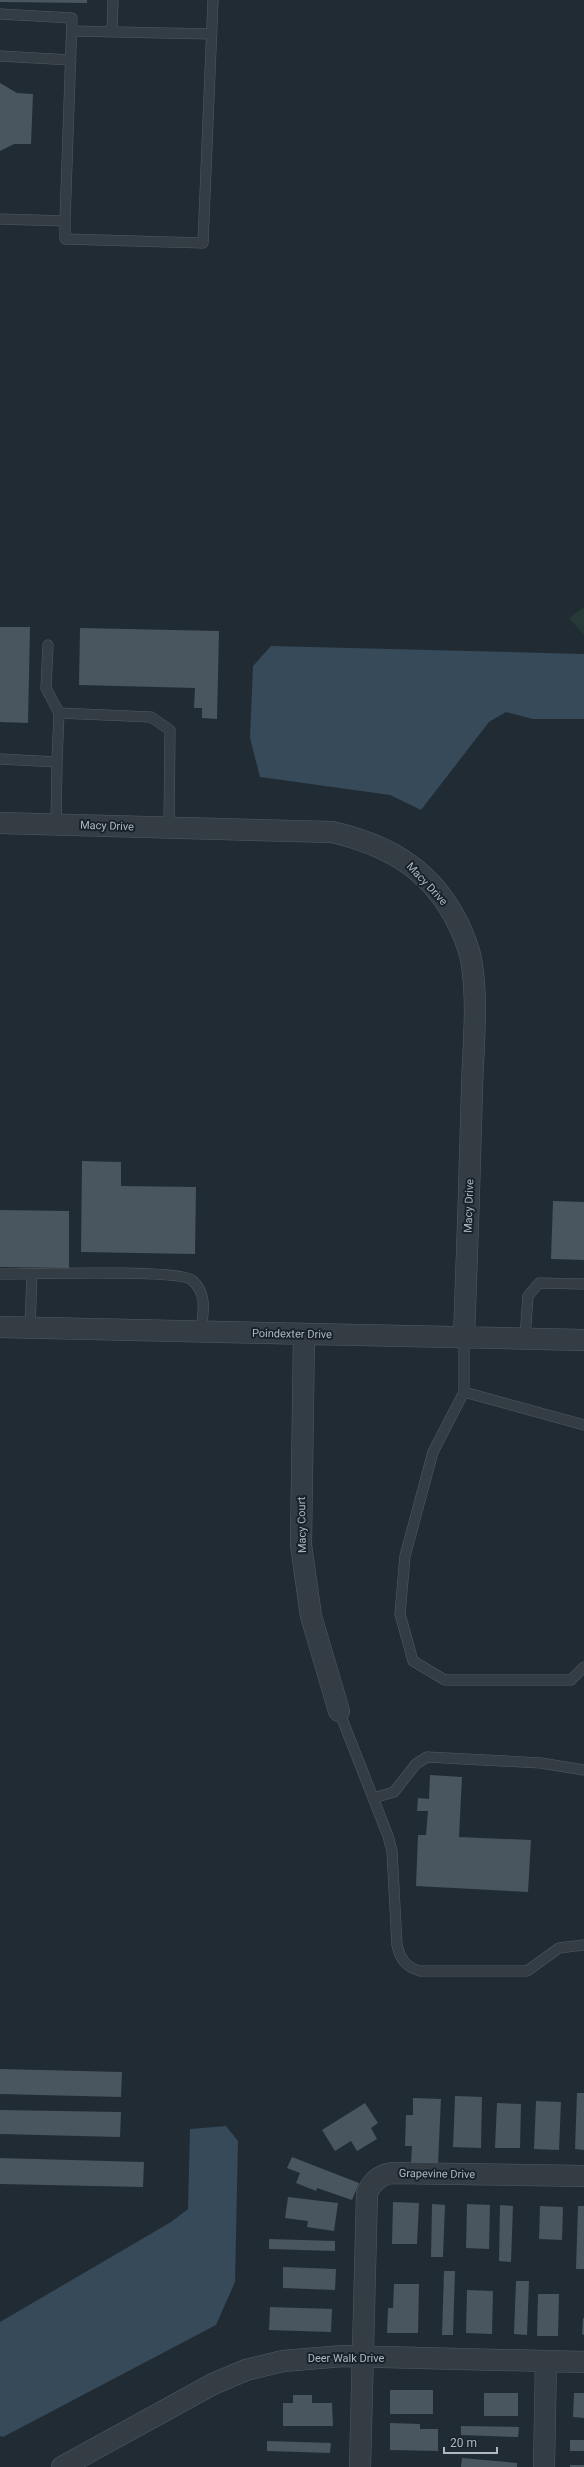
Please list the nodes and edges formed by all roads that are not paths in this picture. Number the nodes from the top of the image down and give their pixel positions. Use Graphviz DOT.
graph roads {
  1 [pos="113,0"];
  2 [pos="213,0"];
  3 [pos="0,14"];
  4 [pos="72,31"];
  5 [pos="112,32"];
  6 [pos="212,34"];
  7 [pos="0,56"];
  8 [pos="70,60"];
  9 [pos="0,219"];
  10 [pos="65,221"];
  11 [pos="48,645"];
  12 [pos="59,713"];
  13 [pos="0,759"];
  14 [pos="57,762"];
  15 [pos="0,823"];
  16 [pos="56,824"];
  17 [pos="169,827"];
  18 [pos="0,1274"];
  19 [pos="32,1274"];
  20 [pos="584,1284"];
  21 [pos="0,1327"];
  22 [pos="30,1328"];
  23 [pos="201,1332"];
  24 [pos="304,1334"];
  25 [pos="464,1337"];
  26 [pos="525,1338"];
  27 [pos="584,1340"];
  28 [pos="464,1392"];
  29 [pos="584,1425"];
  30 [pos="584,1667"];
  31 [pos="339,1711"];
  32 [pos="584,1770"];
  33 [pos="373,1798"];
  34 [pos="584,1944"];
  35 [pos="584,2176"];
  36 [pos="363,2357"];
  37 [pos="546,2361"];
  38 [pos="584,2362"];
  39 [pos="62,2467"];
  40 [pos="360,2467"];
  41 [pos="544,2467"];
  1 -- 5 [label="lane"];
  2 -- 6 [label="lane"];
  3 -- 4 [label="lane"];
  4 -- 5 [label="lane"];
  4 -- 8 [label="lane"];
  5 -- 6 [label="lane"];
  6 -- 10 [label="lane"];
  7 -- 8 [label="lane"];
  8 -- 10 [label="lane"];
  9 -- 10 [label="lane"];
  11 -- 12 [label="lane"];
  12 -- 14 [label="lane"];
  12 -- 17 [label="lane"];
  13 -- 14 [label="lane"];
  14 -- 16 [label="lane"];
  15 -- 16 [label="street, Macy Drive"];
  16 -- 17 [label="street, Macy Drive"];
  17 -- 25 [label="street, Macy Drive"];
  18 -- 19 [label="lane"];
  19 -- 22 [label="lane"];
  19 -- 23 [label="lane"];
  20 -- 26 [label="lane"];
  21 -- 22 [label="street, Poindexter Drive"];
  22 -- 23 [label="street, Poindexter Drive"];
  23 -- 24 [label="street, Poindexter Drive"];
  24 -- 25 [label="street, Poindexter Drive"];
  24 -- 31 [label="street, Macy Court"];
  25 -- 26 [label="street, Poindexter Drive"];
  25 -- 28 [label="lane"];
  26 -- 27 [label="street, Poindexter Drive"];
  28 -- 29 [label="lane"];
  28 -- 30 [label="lane"];
  31 -- 33 [label="lane"];
  32 -- 33 [label="lane"];
  33 -- 34 [label="lane"];
  35 -- 36 [label="street, Grapevine Drive"];
  36 -- 37 [label="street, Deer Walk Drive"];
  36 -- 39 [label="street, Deer Walk Drive"];
  36 -- 40 [label="street, Grapevine Drive"];
  37 -- 38 [label="street, Deer Walk Drive"];
  37 -- 41 [label="street"];
}
